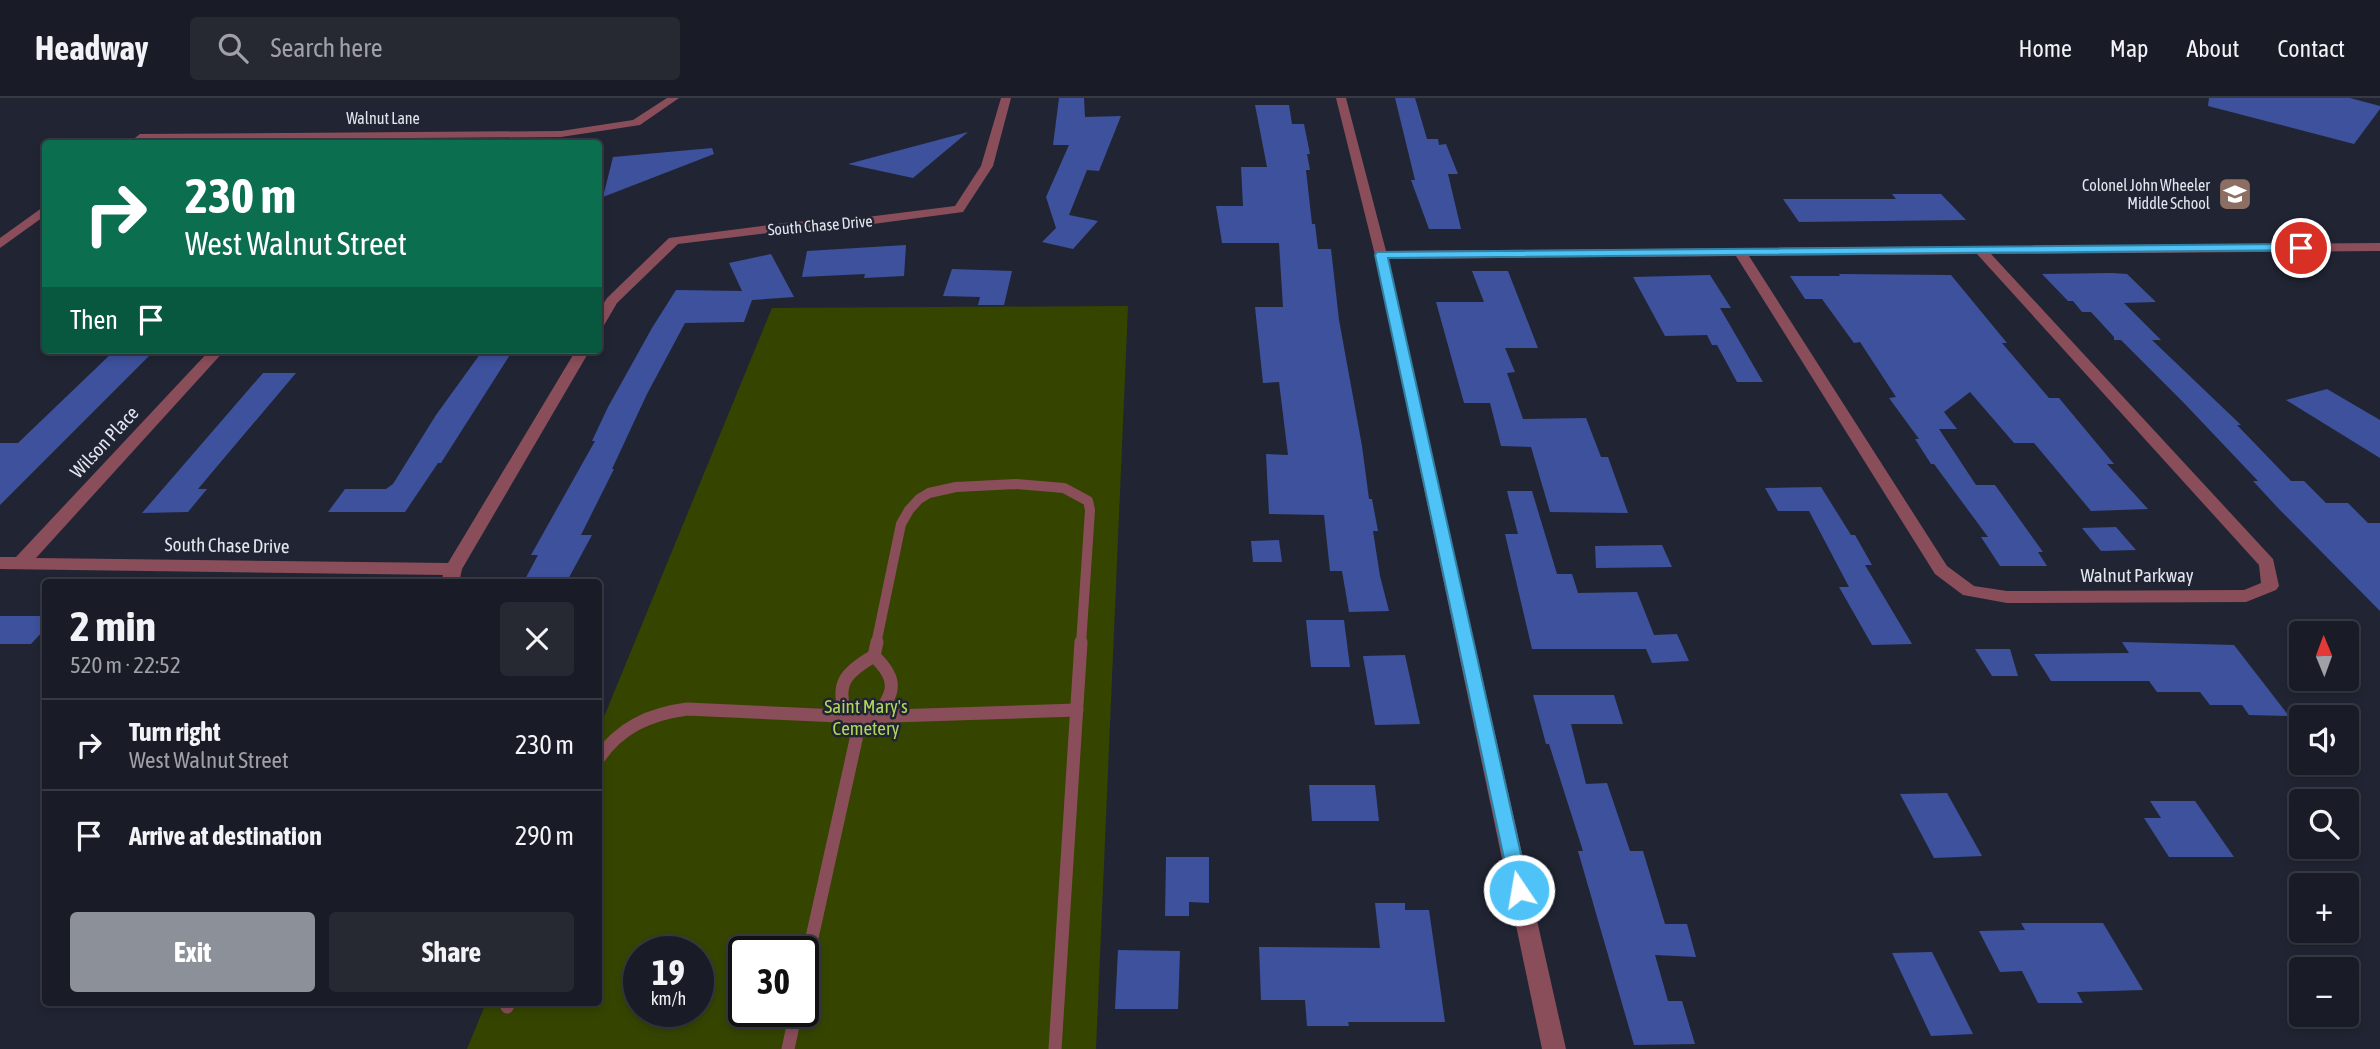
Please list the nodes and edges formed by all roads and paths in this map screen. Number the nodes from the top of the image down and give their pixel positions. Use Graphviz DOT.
graph roads {
  1 [pos="674,98"];
  2 [pos="1006,98"];
  3 [pos="1341,98"];
  4 [pos="413,139"];
  5 [pos="137,140"];
  6 [pos="42,212"];
  7 [pos="0,244"];
  8 [pos="2380,247"];
  9 [pos="1739,251"];
  10 [pos="1981,251"];
  11 [pos="1381,255"];
  12 [pos="602,318"];
  13 [pos="214,354"];
  14 [pos="581,354"];
  15 [pos="0,563"];
  16 [pos="21,563"];
  17 [pos="452,576"];
  18 [pos="874,656"];
  19 [pos="1077,710"];
  20 [pos="854,717"];
  21 [pos="875,717"];
  22 [pos="602,754"];
  23 [pos="811,936"];
  24 [pos="793,1027"];
  25 [pos="788,1049"];
  26 [pos="1055,1049"];
  27 [pos="1554,1049"];
  1 -- 4 [label="street, Walnut Lane"];
  2 -- 12 [label="street, South Chase Drive"];
  3 -- 11 [label="street"];
  4 -- 5 [label="street, Walnut Lane"];
  6 -- 7 [label="street"];
  8 -- 10 [label="street"];
  9 -- 10 [label="street"];
  9 -- 10 [label="street, Walnut Parkway"];
  9 -- 11 [label="street"];
  11 -- 27 [label="street"];
  13 -- 16 [label="street, Wilson Place"];
  14 -- 17 [label="street, South Chase Drive"];
  15 -- 16 [label="street, South Chase Drive"];
  16 -- 17 [label="street, South Chase Drive"];
  18 -- 19 [label="lane"];
  18 -- 20 [label="lane"];
  18 -- 21 [label="lane"];
  19 -- 21 [label="lane"];
  19 -- 26 [label="lane"];
  20 -- 21 [label="lane"];
  20 -- 22 [label="lane"];
  20 -- 23 [label="lane"];
  24 -- 25 [label="lane"];
}
